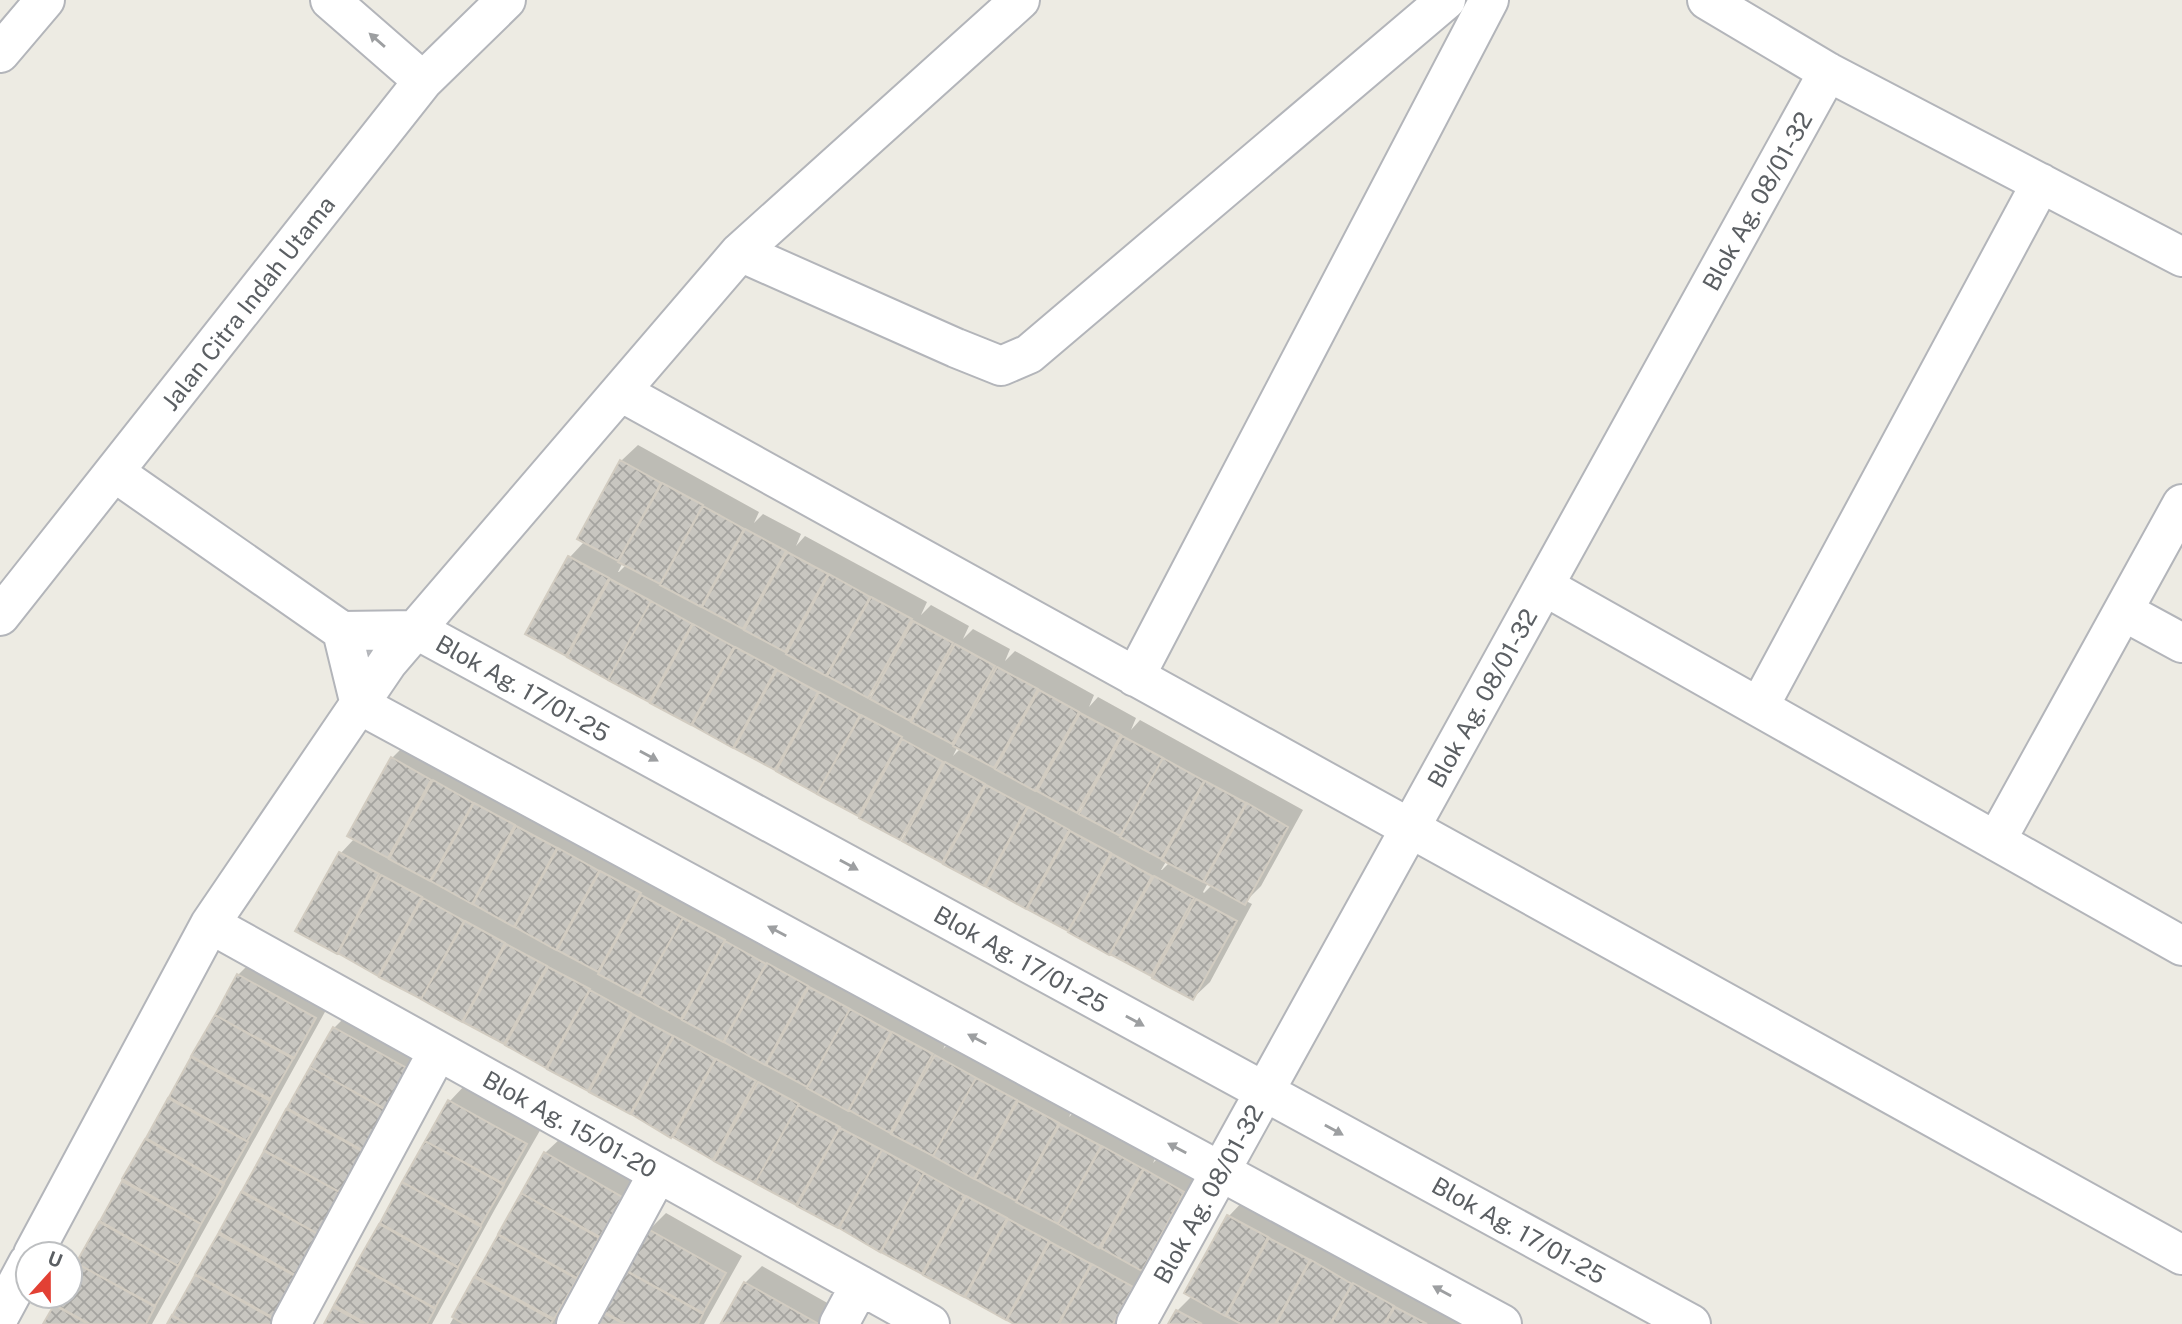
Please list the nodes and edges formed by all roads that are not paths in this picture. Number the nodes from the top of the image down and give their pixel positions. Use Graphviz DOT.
graph roads {
  1 [pos="45,0"];
  2 [pos="330,0"];
  3 [pos="1020,0"];
  4 [pos="1446,0"];
  5 [pos="1489,0"];
  6 [pos="1707,0"];
  7 [pos="481,7"];
  8 [pos="0,53"];
  9 [pos="1828,72"];
  10 [pos="423,81"];
  11 [pos="2041,183"];
  12 [pos="740,252"];
  13 [pos="2182,257"];
  14 [pos="621,392"];
  15 [pos="114,472"];
  16 [pos="2182,504"];
  17 [pos="1544,586"];
  18 [pos="2123,611"];
  19 [pos="0,616"];
  20 [pos="417,630"];
  21 [pos="342,631"];
  22 [pos="2182,643"];
  23 [pos="1135,677"];
  24 [pos="360,705"];
  25 [pos="1759,707"];
  26 [pos="1410,828"];
  27 [pos="1996,841"];
  28 [pos="210,924"];
  29 [pos="2182,946"];
  30 [pos="438,1051"];
  31 [pos="1264,1091"];
  32 [pos="1221,1171"];
  33 [pos="658,1173"];
  34 [pos="41,1240"];
  35 [pos="2182,1255"];
  36 [pos="860,1285"];
  37 [pos="14,1289"];
  38 [pos="0,1315"];
  39 [pos="291,1324"];
  40 [pos="576,1324"];
  41 [pos="839,1324"];
  42 [pos="930,1324"];
  43 [pos="1136,1324"];
  44 [pos="1502,1324"];
  45 [pos="1691,1324"];
  1 -- 8 [label="street"];
  10 -- 2 [label="street, one-way"];
  3 -- 12 [label="street"];
  4 -- 12 [label="street"];
  5 -- 23 [label="street"];
  6 -- 9 [label="street"];
  7 -- 10 [label="street, Jalan Citra Indah Utama"];
  9 -- 11 [label="street"];
  9 -- 17 [label="street, Blok Ag. 08/01-32"];
  10 -- 15 [label="street, Jalan Citra Indah Utama"];
  11 -- 13 [label="street"];
  11 -- 25 [label="street"];
  12 -- 14 [label="street"];
  14 -- 20 [label="street"];
  14 -- 23 [label="street"];
  15 -- 19 [label="street, Jalan Citra Indah Utama"];
  15 -- 21 [label="street"];
  16 -- 18 [label="street"];
  17 -- 25 [label="street"];
  17 -- 26 [label="street, Blok Ag. 08/01-32"];
  18 -- 22 [label="street"];
  18 -- 27 [label="street"];
  20 -- 21 [label="street, Blok Ag. 17/01-25"];
  20 -- 24 [label="street"];
  20 -- 31 [label="street, Blok Ag. 17/01-25, one-way"];
  21 -- 24 [label="street"];
  23 -- 26 [label="street"];
  24 -- 28 [label="street"];
  32 -- 24 [label="street, one-way"];
  25 -- 27 [label="street"];
  26 -- 31 [label="street, Blok Ag. 08/01-32"];
  26 -- 35 [label="street"];
  27 -- 29 [label="street"];
  28 -- 30 [label="street, Blok Ag. 15/01-20"];
  28 -- 34 [label="street"];
  30 -- 33 [label="street, Blok Ag. 15/01-20"];
  30 -- 39 [label="street"];
  31 -- 32 [label="street, Blok Ag. 08/01-32"];
  31 -- 45 [label="street, Blok Ag. 17/01-25, one-way"];
  32 -- 43 [label="street, Blok Ag. 08/01-32"];
  44 -- 32 [label="street, one-way"];
  33 -- 36 [label="street, Blok Ag. 15/01-20"];
  33 -- 40 [label="street"];
  36 -- 41 [label="street"];
  36 -- 42 [label="street, Blok Ag. 15/01-20"];
  37 -- 38 [label="street"];
}
